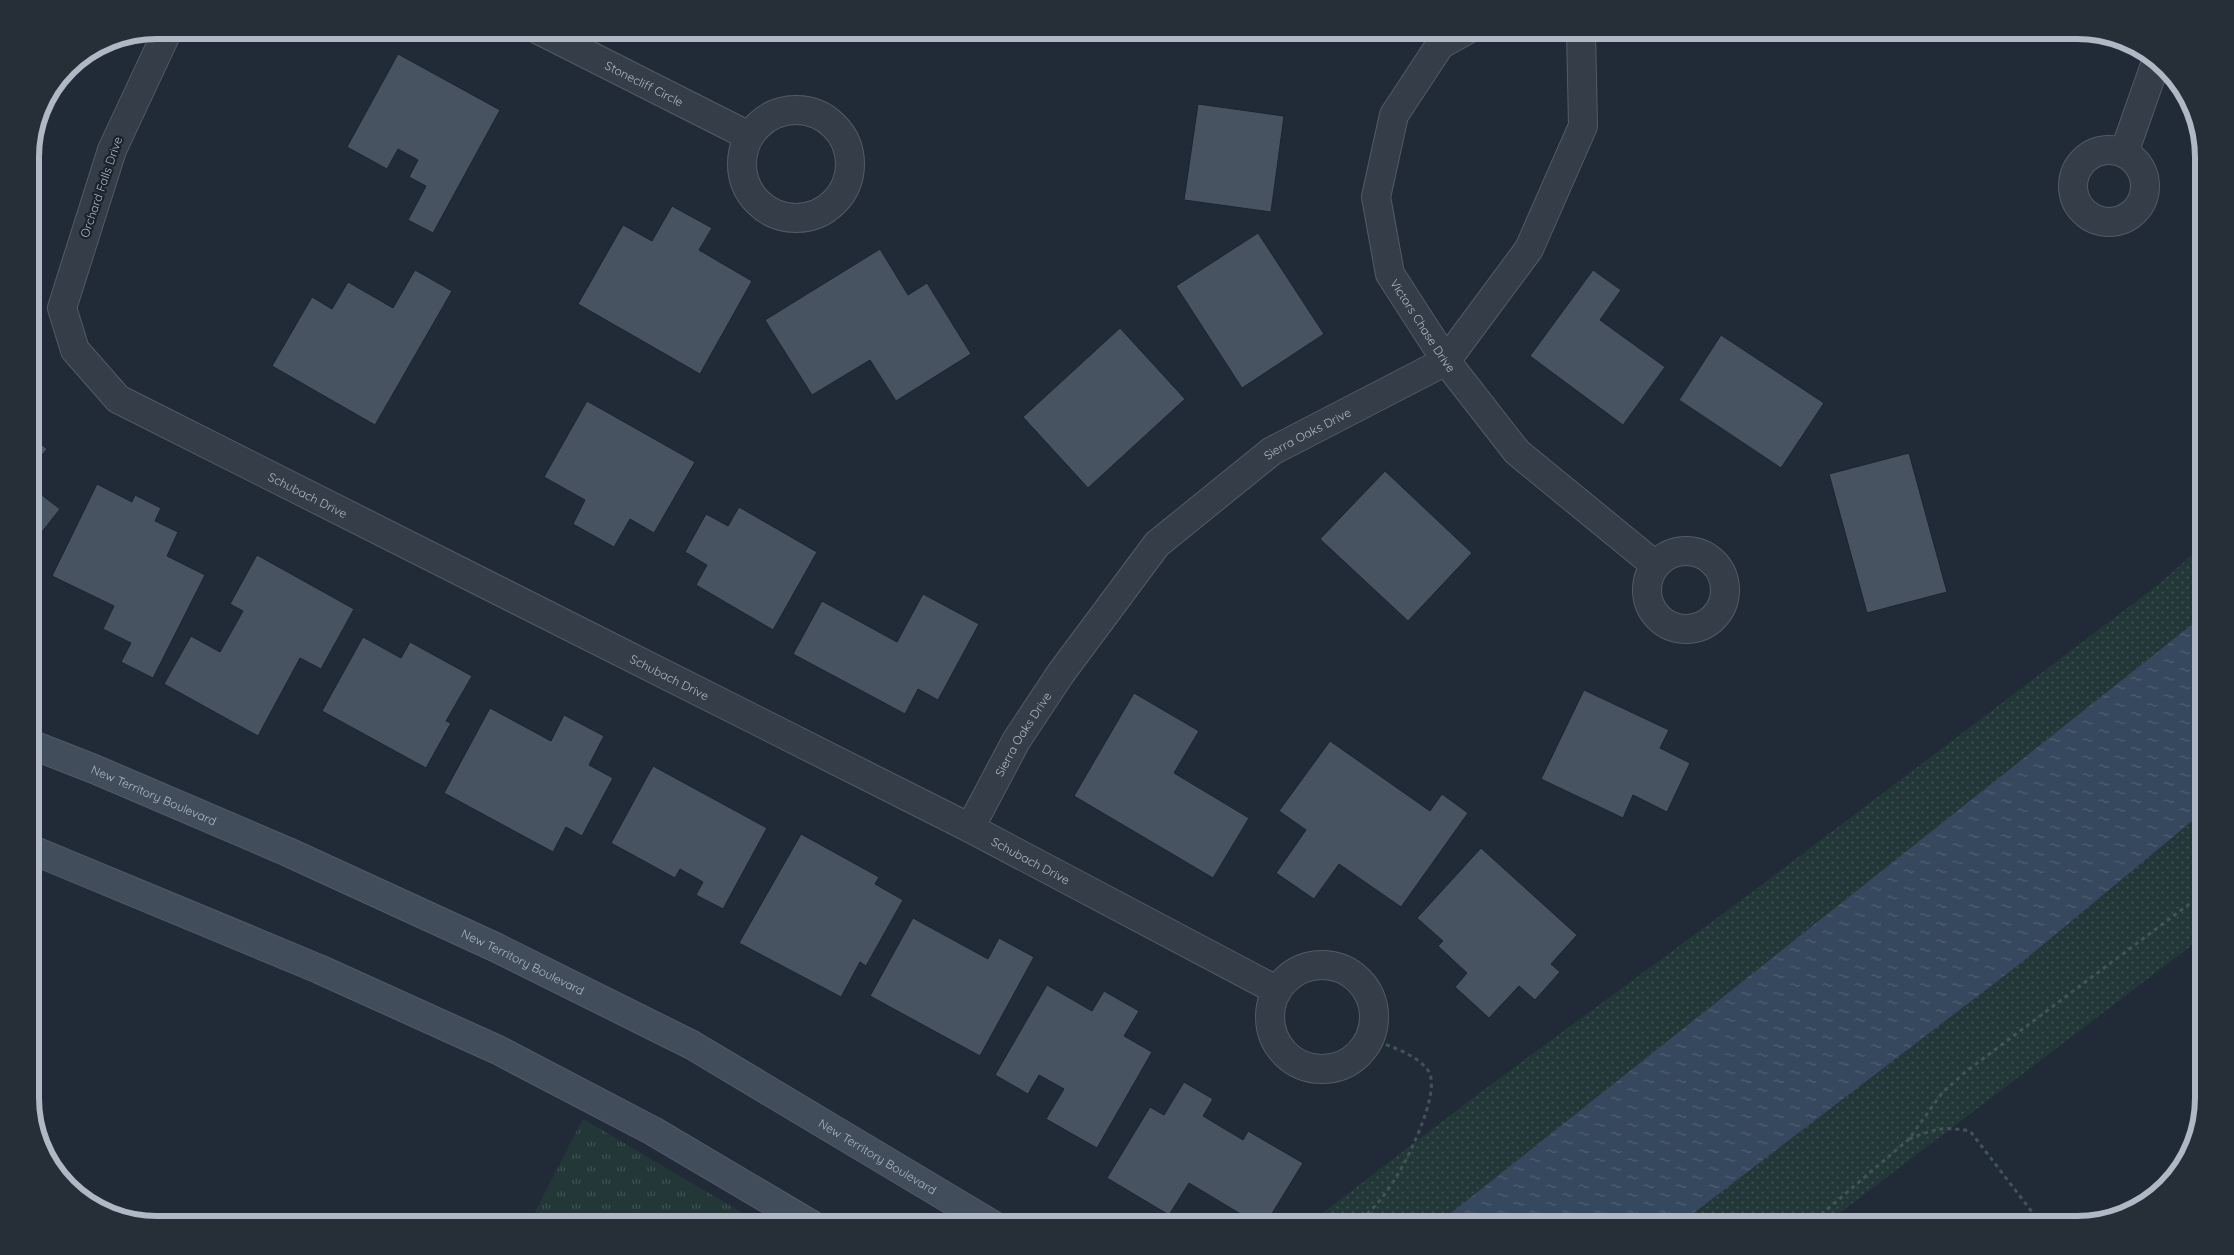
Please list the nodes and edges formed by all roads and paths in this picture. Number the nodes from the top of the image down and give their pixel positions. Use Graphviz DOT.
graph roads {
  1 [pos="164,39"];
  2 [pos="557,39"];
  3 [pos="1451,39"];
  4 [pos="1581,39"];
  5 [pos="2154,67"];
  6 [pos="749,136"];
  7 [pos="2124,153"];
  8 [pos="75,350"];
  9 [pos="1446,361"];
  10 [pos="1655,565"];
  11 [pos="39,748"];
  12 [pos="970,828"];
  13 [pos="39,853"];
  14 [pos="2195,899"];
  15 [pos="1276,990"];
  16 [pos="1369,1038"];
  17 [pos="1908,1139"];
  18 [pos="797,1216"];
  19 [pos="978,1216"];
  20 [pos="1365,1216"];
  21 [pos="1819,1216"];
  22 [pos="2035,1216"];
  1 -- 8 [label="street, Orchard Falls Drive"];
  2 -- 6 [label="street, Stonecliff Circle"];
  3 -- 9 [label="street, Victors Chase Drive"];
  4 -- 9 [label="street, Sierra Oaks Drive"];
  5 -- 7 [label="street"];
  8 -- 12 [label="street, Schubach Drive"];
  9 -- 10 [label="street, Victors Chase Drive"];
  9 -- 12 [label="street, Sierra Oaks Drive"];
  11 -- 19 [label="main road, New Territory Boulevard"];
  12 -- 15 [label="street, Schubach Drive"];
  13 -- 18 [label="main road"];
  14 -- 17 [label="path"];
  15 -- 16 [label="street"];
  15 -- 16 [label="street"];
  16 -- 20 [label="path"];
  17 -- 21 [label="path"];
  17 -- 22 [label="path"];
}
